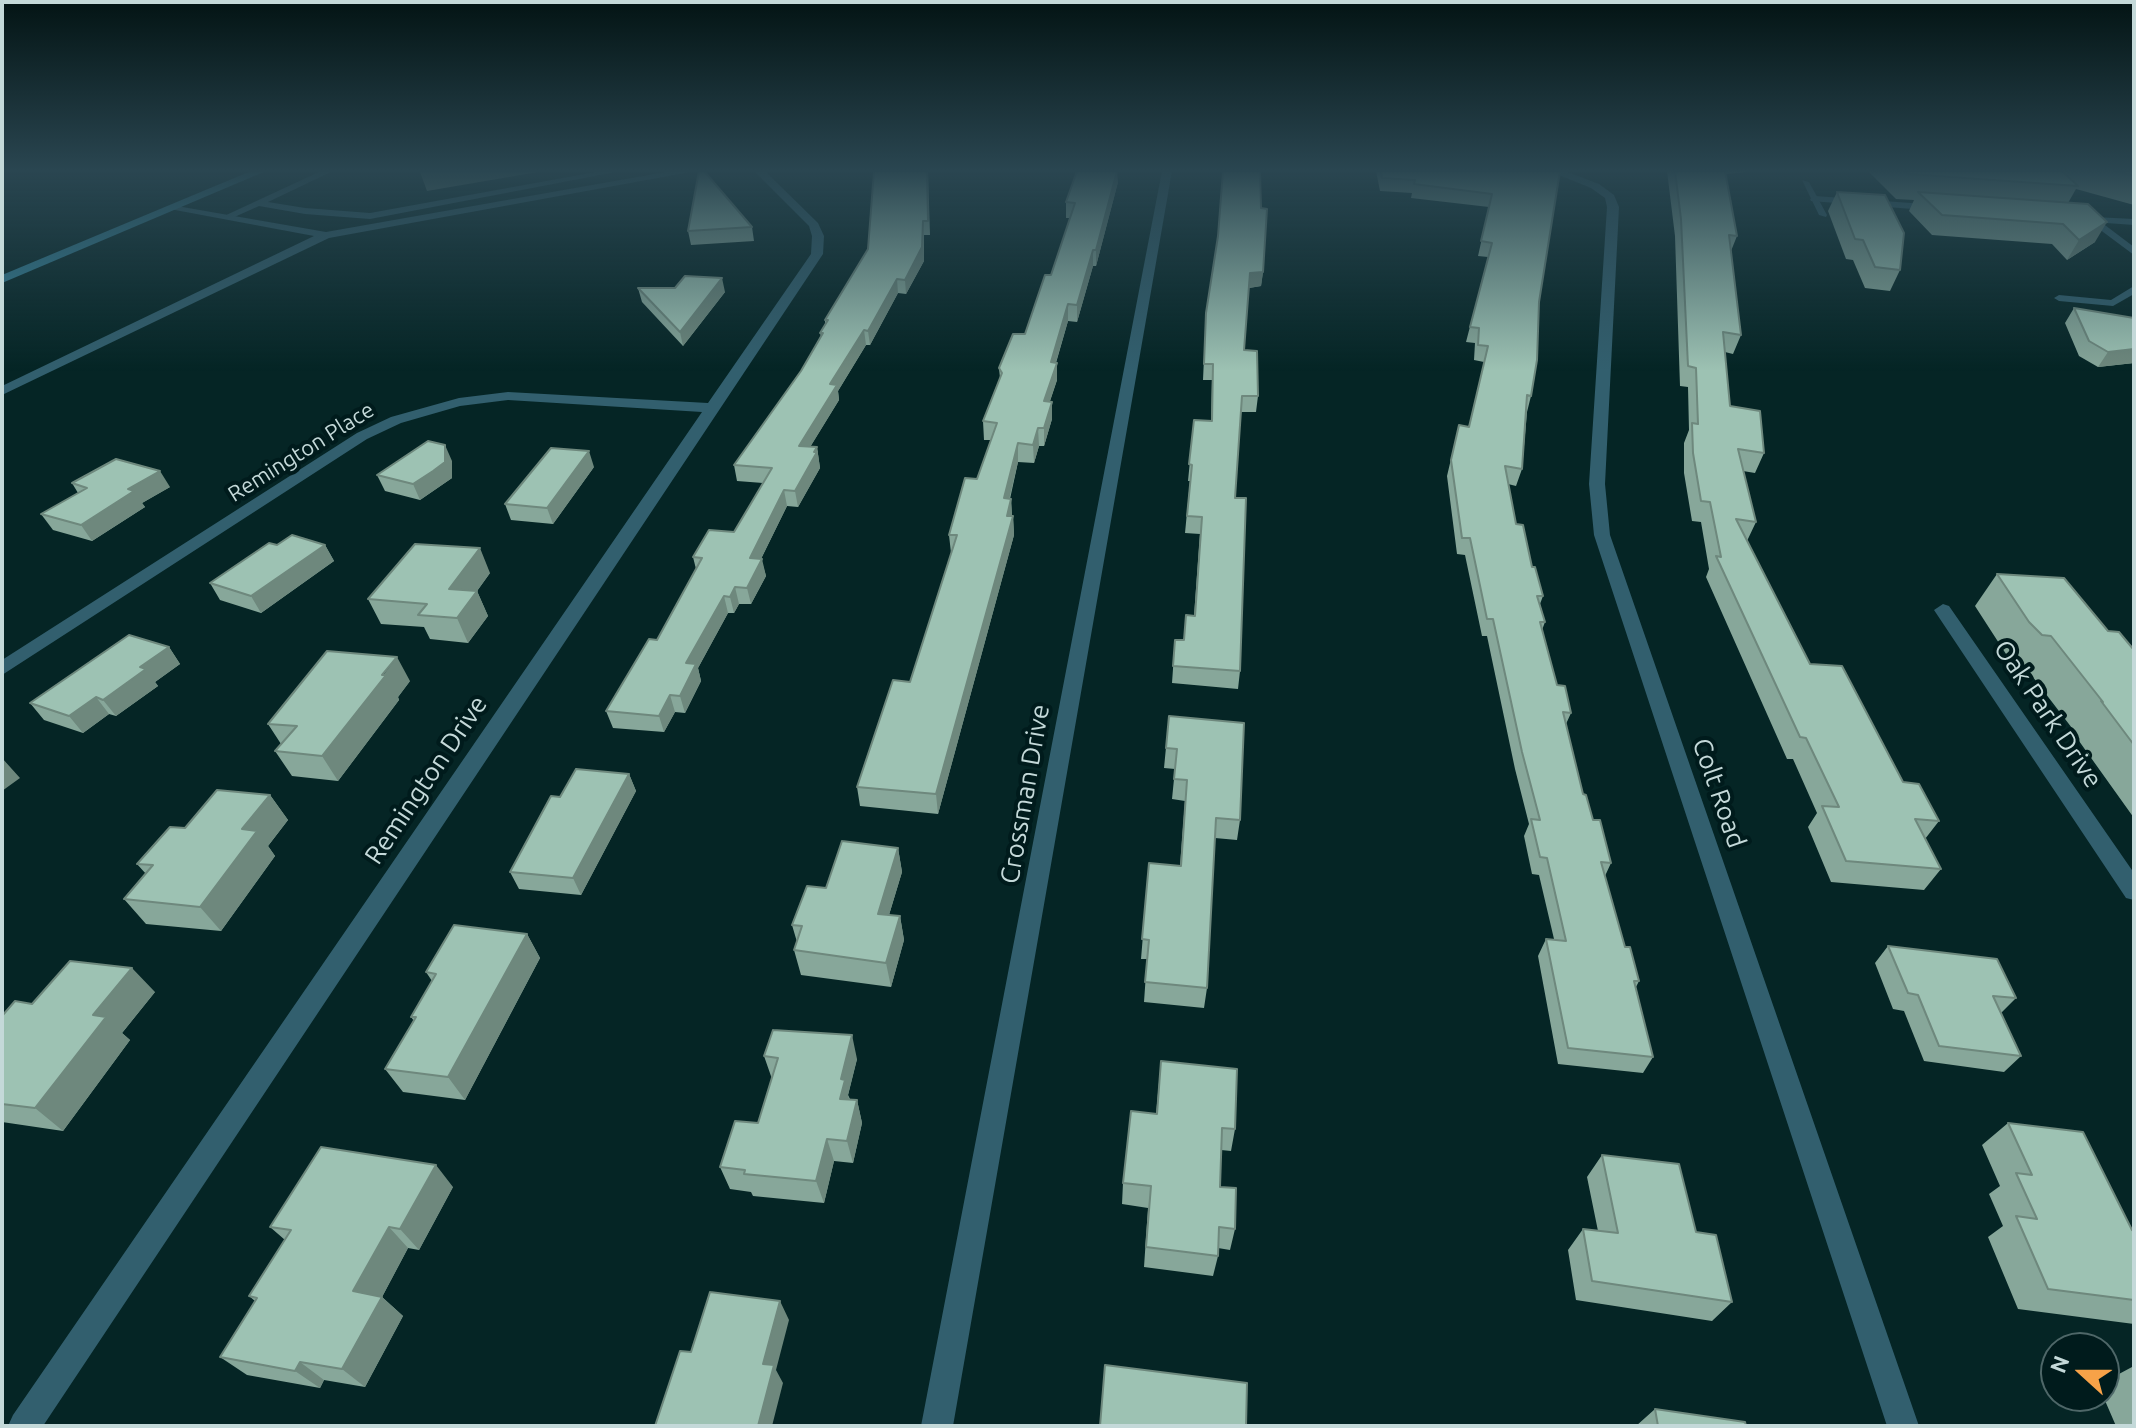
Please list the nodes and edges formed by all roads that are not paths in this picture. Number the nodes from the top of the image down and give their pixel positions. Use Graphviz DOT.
graph roads {
  1 [pos="101,238"];
  2 [pos="321,238"];
  3 [pos="816,238"];
  4 [pos="1155,238"];
  5 [pos="1611,238"];
  6 [pos="2115,238"];
  7 [pos="2134,252"];
  8 [pos="2,279"];
  9 [pos="2134,289"];
  10 [pos="2059,298"];
  11 [pos="2,391"];
  12 [pos="711,408"];
  13 [pos="1943,610"];
  14 [pos="2,669"];
  15 [pos="2134,891"];
  16 [pos="24,1426"];
  17 [pos="937,1426"];
  18 [pos="1903,1426"];
  1 -- 8 [label="main road"];
  2 -- 11 [label="street"];
  3 -- 12 [label="street, Remington Drive"];
  4 -- 17 [label="street, Crossman Drive"];
  5 -- 18 [label="street, Colt Road"];
  6 -- 7 [label="lane"];
  9 -- 10 [label="lane"];
  12 -- 14 [label="street, Remington Place"];
  12 -- 16 [label="street, Remington Drive"];
  13 -- 15 [label="street, Oak Park Drive"];
}
